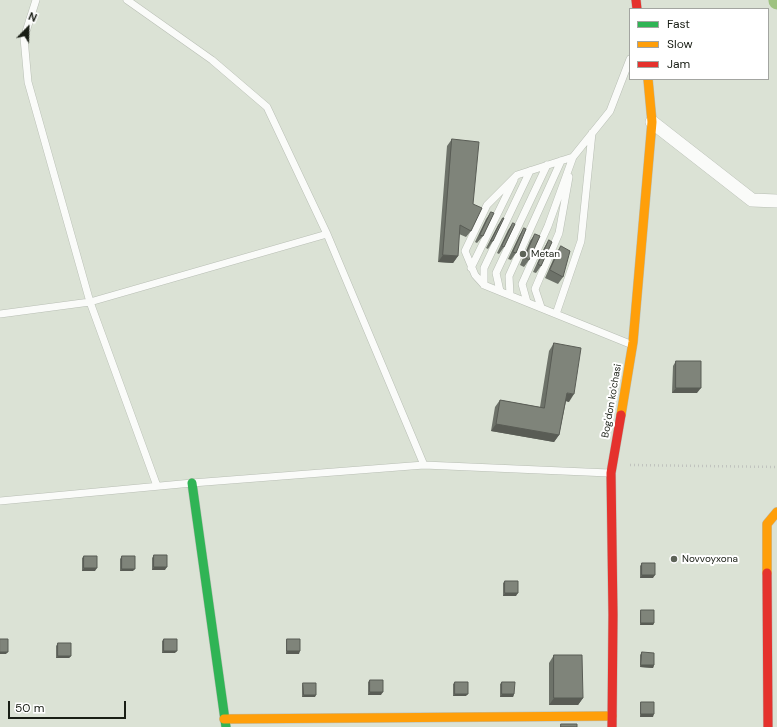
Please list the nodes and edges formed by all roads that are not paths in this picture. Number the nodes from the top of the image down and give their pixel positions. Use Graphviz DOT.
graph roads {
  1 [pos="36,0"];
  2 [pos="127,0"];
  3 [pos="629,62"];
  4 [pos="648,80"];
  5 [pos="652,122"];
  6 [pos="592,133"];
  7 [pos="573,157"];
  8 [pos="562,161"];
  9 [pos="547,165"];
  10 [pos="530,171"];
  11 [pos="516,175"];
  12 [pos="777,201"];
  13 [pos="327,234"];
  14 [pos="471,268"];
  15 [pos="484,285"];
  16 [pos="500,291"];
  17 [pos="510,295"];
  18 [pos="90,302"];
  19 [pos="527,302"];
  20 [pos="540,307"];
  21 [pos="0,314"];
  22 [pos="556,314"];
  23 [pos="632,345"];
  24 [pos="424,465"];
  25 [pos="611,469"];
  26 [pos="192,483"];
  27 [pos="157,486"];
  28 [pos="0,501"];
  29 [pos="777,512"];
  30 [pos="612,716"];
  31 [pos="225,723"];
  32 [pos="612,727"];
  33 [pos="768,727"];
  1 -- 18 [label="lane"];
  2 -- 13 [label="lane"];
  3 -- 6 [label="lane"];
  4 -- 5 [label="street, Bog'don ko'chasi"];
  5 -- 12 [label="street"];
  5 -- 23 [label="street, Bog'don ko'chasi"];
  6 -- 7 [label="lane"];
  6 -- 22 [label="lane"];
  7 -- 8 [label="lane"];
  7 -- 19 [label="lane"];
  7 -- 20 [label="lane"];
  8 -- 9 [label="lane"];
  8 -- 17 [label="lane"];
  9 -- 10 [label="lane"];
  9 -- 16 [label="lane"];
  10 -- 11 [label="lane"];
  10 -- 15 [label="lane"];
  11 -- 14 [label="lane"];
  11 -- 14 [label="lane"];
  13 -- 18 [label="lane"];
  13 -- 24 [label="lane"];
  14 -- 15 [label="lane"];
  15 -- 16 [label="lane"];
  16 -- 17 [label="lane"];
  17 -- 19 [label="lane"];
  18 -- 21 [label="lane"];
  18 -- 27 [label="lane"];
  19 -- 20 [label="lane"];
  20 -- 22 [label="lane"];
  22 -- 23 [label="lane"];
  23 -- 25 [label="street, Bog'don ko'chasi"];
  24 -- 25 [label="lane"];
  24 -- 26 [label="lane"];
  25 -- 30 [label="street, Bog'don ko'chasi"];
  26 -- 27 [label="lane"];
  26 -- 31 [label="street"];
  27 -- 28 [label="lane"];
  29 -- 33 [label="street"];
  30 -- 31 [label="street"];
  30 -- 32 [label="street, Bog'don ko'chasi"];
}
